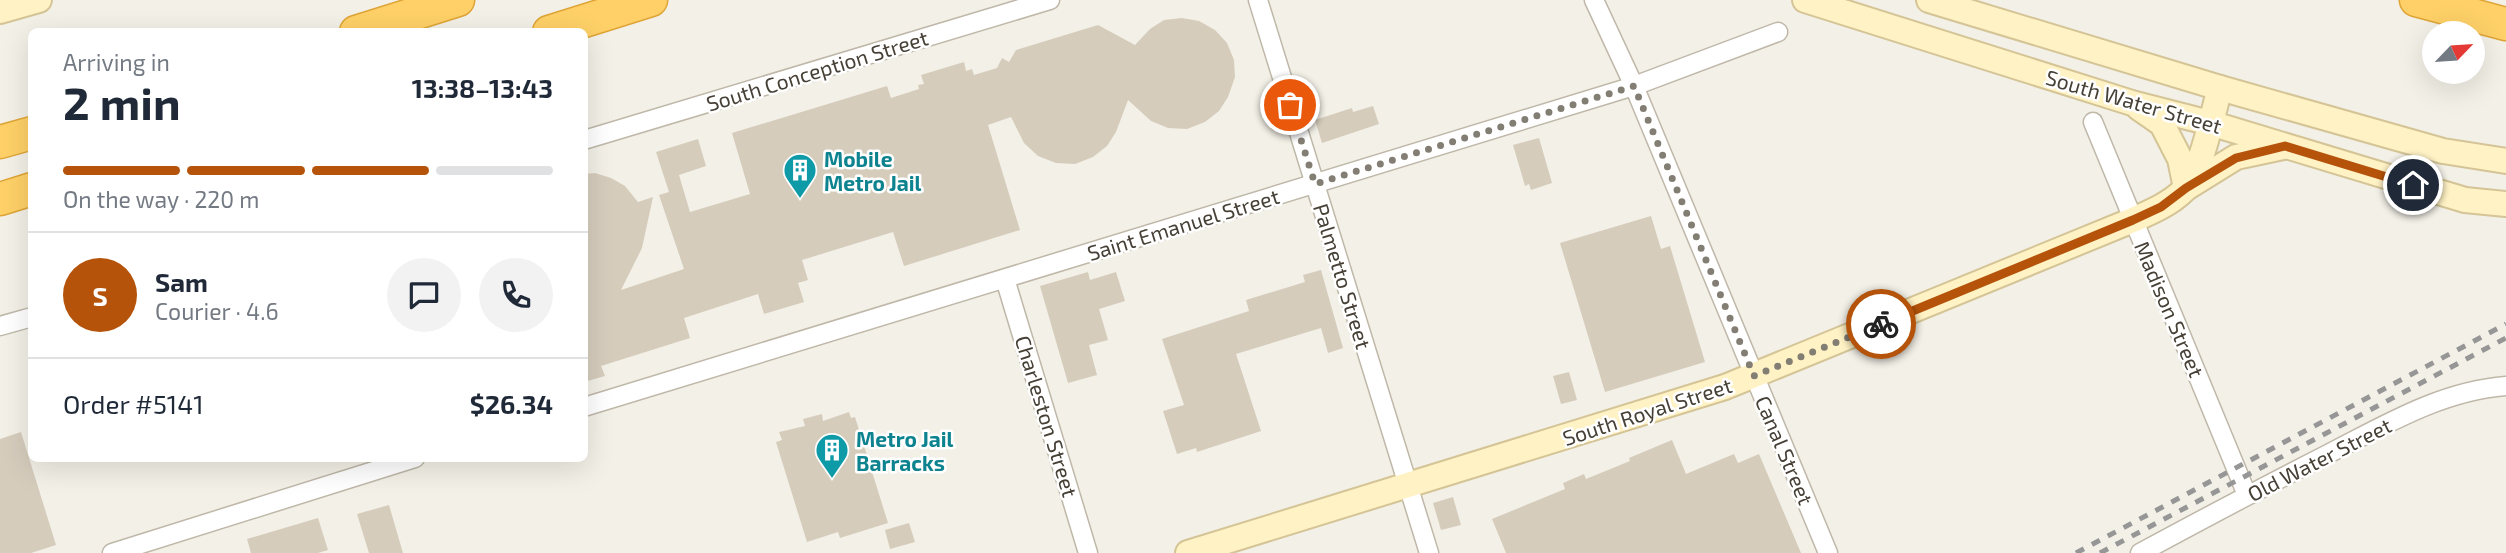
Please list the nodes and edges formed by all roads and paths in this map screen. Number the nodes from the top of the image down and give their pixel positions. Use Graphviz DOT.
graph roads {
  1 [pos="39,0"];
  2 [pos="458,0"];
  3 [pos="665,0"];
  4 [pos="1050,0"];
  5 [pos="1258,0"];
  6 [pos="1594,0"];
  7 [pos="1805,0"];
  8 [pos="1929,0"];
  9 [pos="2416,0"];
  10 [pos="2462,0"];
  11 [pos="642,3"];
  12 [pos="0,11"];
  13 [pos="2506,18"];
  14 [pos="2506,24"];
  15 [pos="369,28"];
  16 [pos="562,28"];
  17 [pos="1778,33"];
  18 [pos="1634,86"];
  19 [pos="2220,88"];
  20 [pos="2132,103"];
  21 [pos="2093,122"];
  22 [pos="2210,123"];
  23 [pos="588,140"];
  24 [pos="2285,146"];
  25 [pos="2506,162"];
  26 [pos="1315,184"];
  27 [pos="2186,188"];
  28 [pos="28,191"];
  29 [pos="0,199"];
  30 [pos="2506,204"];
  31 [pos="2133,220"];
  32 [pos="1005,279"];
  33 [pos="28,318"];
  34 [pos="0,326"];
  35 [pos="1754,376"];
  36 [pos="2506,386"];
  37 [pos="588,406"];
  38 [pos="398,462"];
  39 [pos="1408,486"];
  40 [pos="2247,495"];
  41 [pos="112,553"];
  42 [pos="1088,553"];
  43 [pos="1188,553"];
  44 [pos="1429,553"];
  45 [pos="1828,553"];
  46 [pos="2140,553"];
  1 -- 12 [label="street"];
  2 -- 15 [label="highway"];
  3 -- 11 [label="highway"];
  4 -- 23 [label="street, South Conception Street"];
  5 -- 26 [label="street, Palmetto Street"];
  6 -- 18 [label="street, Canal Street"];
  7 -- 20 [label="street, South Water Street"];
  8 -- 19 [label="street, South Water Street"];
  9 -- 14 [label="highway"];
  10 -- 13 [label="highway"];
  11 -- 16 [label="highway"];
  17 -- 18 [label="street, Saint Emanuel Street"];
  18 -- 26 [label="street, Saint Emanuel Street"];
  18 -- 35 [label="street, Canal Street"];
  19 -- 22 [label="street"];
  19 -- 25 [label="street, South Water Street"];
  20 -- 22 [label="street, South Water Street"];
  20 -- 27 [label="street"];
  21 -- 31 [label="street, Madison Street"];
  22 -- 24 [label="street, South Water Street"];
  22 -- 27 [label="street"];
  24 -- 27 [label="street, South Royal Street"];
  24 -- 30 [label="street, South Water Street"];
  26 -- 32 [label="street, Saint Emanuel Street"];
  26 -- 39 [label="street, Palmetto Street"];
  27 -- 31 [label="street, South Royal Street"];
  28 -- 29 [label="highway"];
  31 -- 35 [label="street, South Royal Street"];
  31 -- 40 [label="street, Madison Street"];
  32 -- 37 [label="street, Saint Emanuel Street"];
  32 -- 42 [label="street, Charleston Street"];
  33 -- 34 [label="street"];
  35 -- 39 [label="street, South Royal Street"];
  35 -- 45 [label="street, Canal Street"];
  36 -- 40 [label="street, Old Water Street"];
  38 -- 41 [label="street"];
  39 -- 43 [label="street, South Royal Street"];
  39 -- 44 [label="street, Palmetto Street"];
  40 -- 46 [label="street, Old Water Street"];
}
